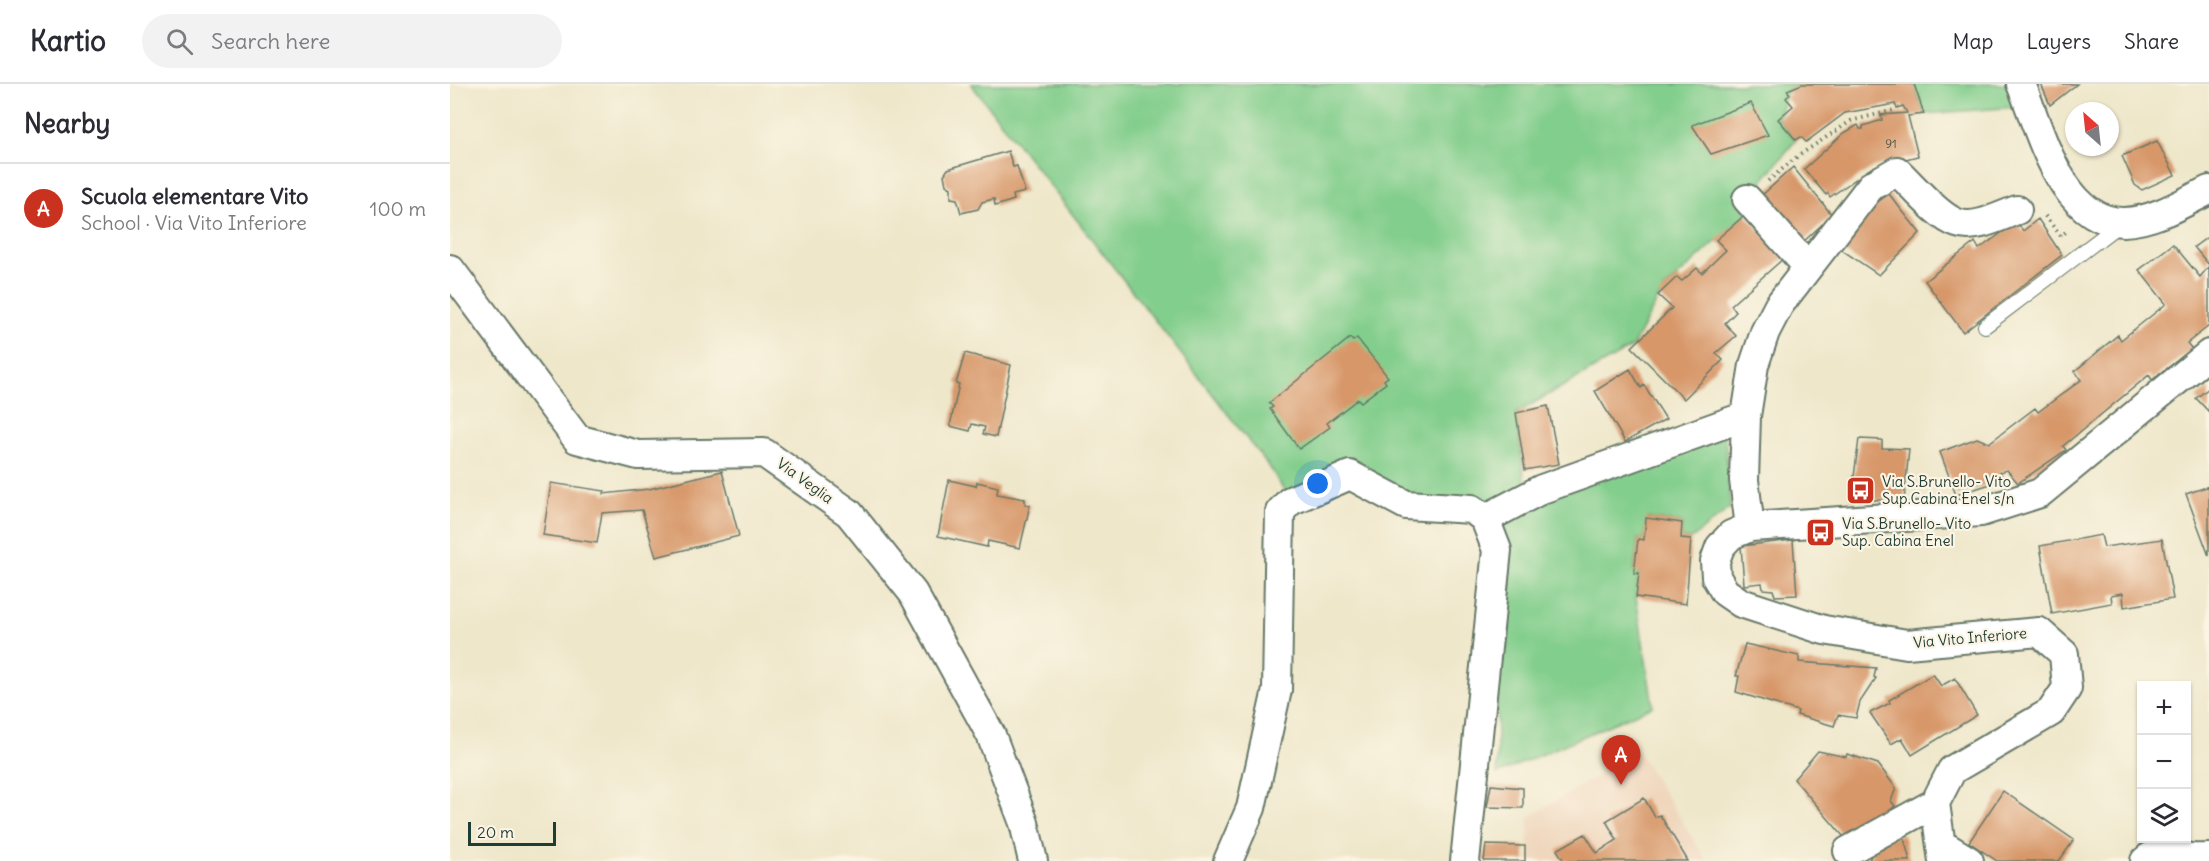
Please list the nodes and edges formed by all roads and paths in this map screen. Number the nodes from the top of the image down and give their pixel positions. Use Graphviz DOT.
graph roads {
  1 [pos="2021,84"];
  2 [pos="1894,110"];
  3 [pos="2209,190"];
  4 [pos="1747,199"];
  5 [pos="2017,210"];
  6 [pos="2123,222"];
  7 [pos="1808,267"];
  8 [pos="450,269"];
  9 [pos="1985,326"];
  10 [pos="2209,354"];
  11 [pos="1746,416"];
  12 [pos="1485,519"];
  13 [pos="1750,527"];
  14 [pos="1935,803"];
  15 [pos="1848,850"];
  16 [pos="1942,852"];
  17 [pos="2209,858"];
  18 [pos="1033,861"];
  19 [pos="1228,861"];
  20 [pos="1465,861"];
  21 [pos="1969,861"];
  22 [pos="2145,861"];
  1 -- 6 [label="street"];
  2 -- 4 [label="path"];
  3 -- 6 [label="street"];
  4 -- 7 [label="street"];
  5 -- 7 [label="street"];
  6 -- 9 [label="lane"];
  7 -- 11 [label="street"];
  8 -- 18 [label="street, Via Veglia"];
  10 -- 13 [label="street, Via Vito Inferiore"];
  11 -- 12 [label="street"];
  11 -- 13 [label="street"];
  12 -- 19 [label="street"];
  12 -- 20 [label="street"];
  13 -- 14 [label="street, Via Vito Inferiore"];
  14 -- 15 [label="street"];
  14 -- 16 [label="street"];
  16 -- 21 [label="street"];
  17 -- 22 [label="street"];
}
